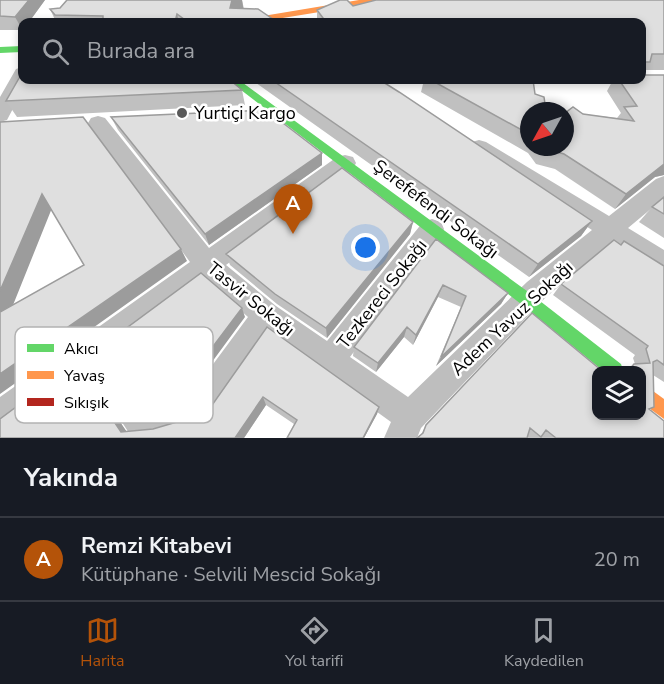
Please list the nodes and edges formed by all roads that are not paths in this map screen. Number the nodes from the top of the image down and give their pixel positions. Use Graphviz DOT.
graph roads {
  1 [pos="375,0"];
  2 [pos="341,6"];
  3 [pos="282,18"];
  4 [pos="322,18"];
  5 [pos="18,49"];
  6 [pos="0,50"];
  7 [pos="18,84"];
  8 [pos="239,84"];
  9 [pos="378,84"];
  10 [pos="646,84"];
  11 [pos="661,84"];
  12 [pos="411,104"];
  13 [pos="279,112"];
  14 [pos="244,115"];
  15 [pos="4,123"];
  16 [pos="98,123"];
  17 [pos="461,135"];
  18 [pos="345,163"];
  19 [pos="664,184"];
  20 [pos="611,229"];
  21 [pos="432,230"];
  22 [pos="664,263"];
  23 [pos="207,265"];
  24 [pos="526,299"];
  25 [pos="266,315"];
  26 [pos="121,327"];
  27 [pos="331,359"];
  28 [pos="610,366"];
  29 [pos="213,389"];
  30 [pos="646,395"];
  31 [pos="15,405"];
  32 [pos="664,410"];
  33 [pos="0,416"];
  34 [pos="405,427"];
  1 -- 2 [label="main road"];
  2 -- 3 [label="main road"];
  2 -- 4 [label="main road"];
  5 -- 6 [label="main road"];
  7 -- 15 [label="street"];
  8 -- 13 [label="main road, Şerefefendi Sokağı"];
  9 -- 12 [label="street"];
  10 -- 11 [label="main road"];
  13 -- 14 [label="street"];
  13 -- 18 [label="main road, Şerefefendi Sokağı"];
  16 -- 23 [label="street, Tasvir Sokağı"];
  17 -- 20 [label="street"];
  18 -- 21 [label="main road, Şerefefendi Sokağı"];
  18 -- 23 [label="street"];
  19 -- 20 [label="street, Adem Yavuz Sokağı"];
  20 -- 22 [label="street"];
  20 -- 24 [label="street, Adem Yavuz Sokağı"];
  21 -- 24 [label="main road, Şerefefendi Sokağı"];
  21 -- 27 [label="street, Tezkereci Sokağı"];
  23 -- 25 [label="street, Tasvir Sokağı"];
  23 -- 26 [label="street"];
  24 -- 28 [label="main road, Şerefefendi Sokağı"];
  24 -- 34 [label="street, Adem Yavuz Sokağı"];
  25 -- 27 [label="street, Tasvir Sokağı"];
  25 -- 29 [label="street"];
  27 -- 34 [label="street, Tasvir Sokağı"];
  30 -- 32 [label="main road"];
  31 -- 33 [label="street"];
}
